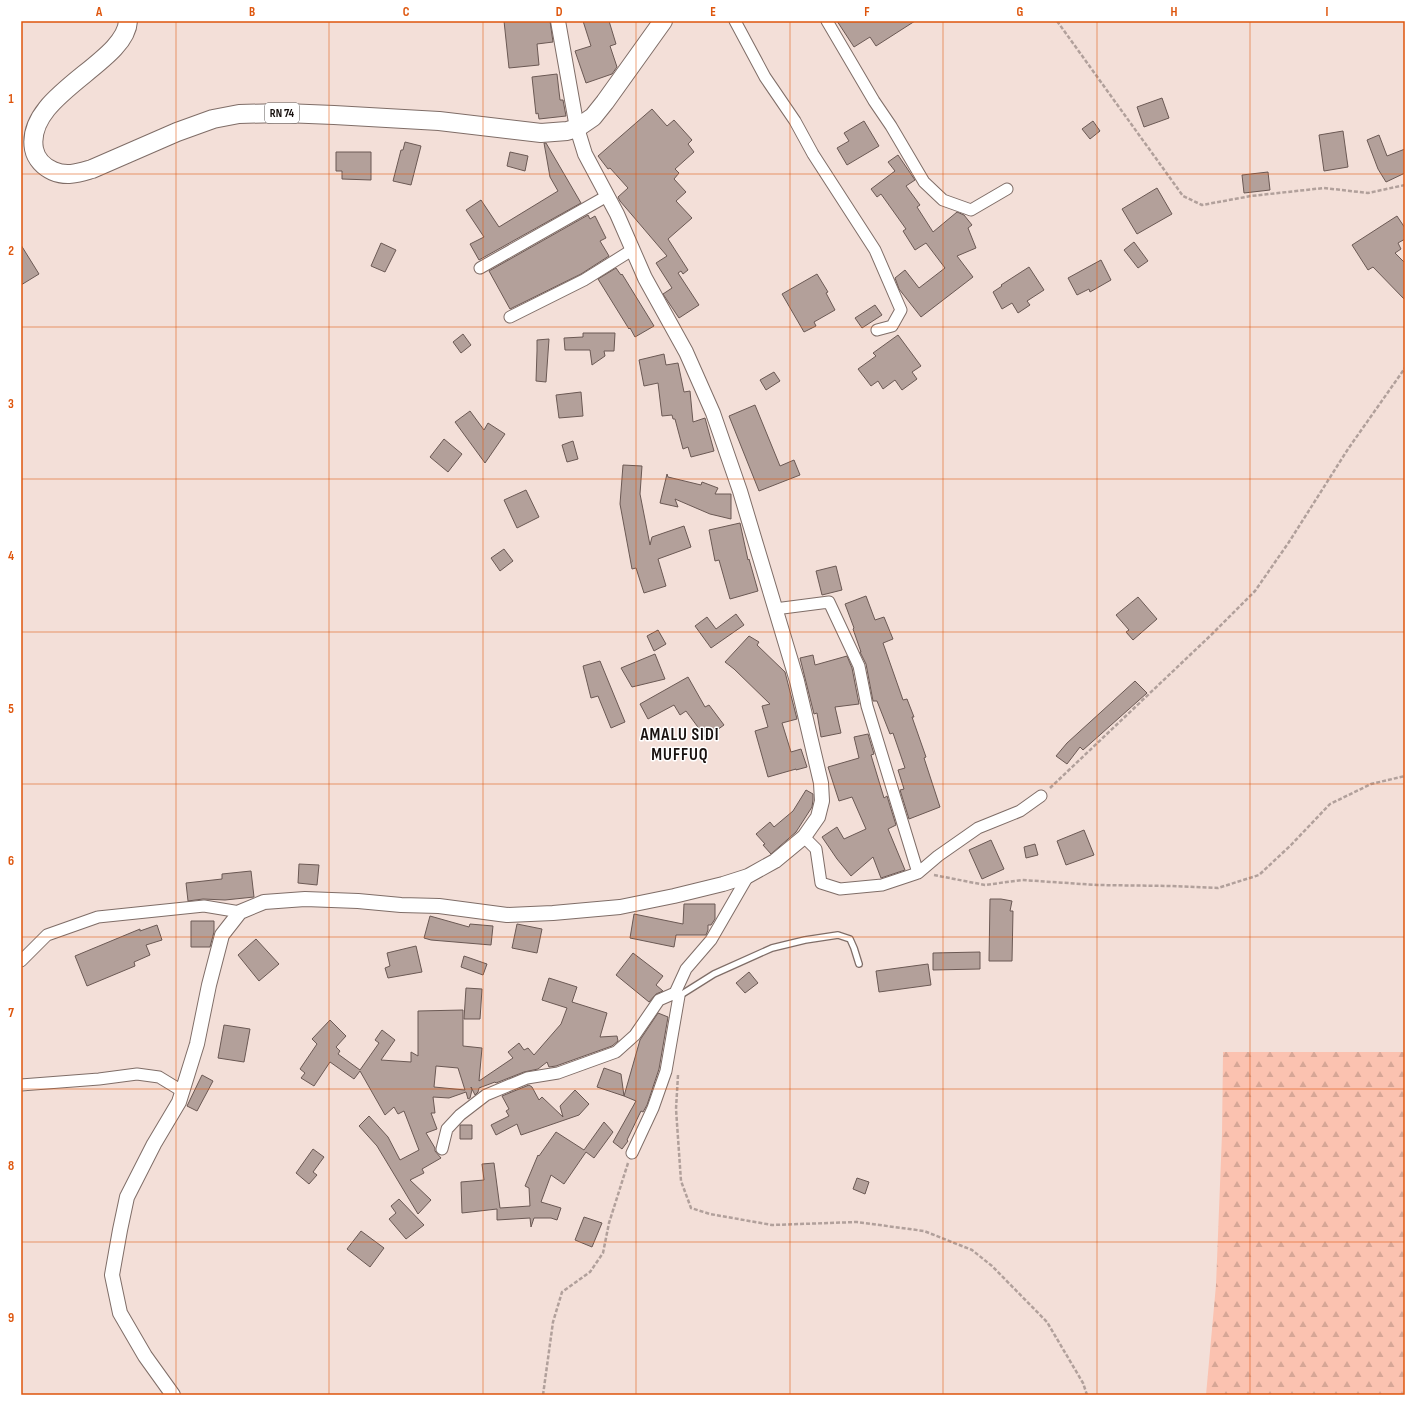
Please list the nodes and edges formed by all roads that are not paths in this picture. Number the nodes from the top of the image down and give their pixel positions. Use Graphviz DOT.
graph roads {
  1 [pos="128,21"];
  2 [pos="558,21"];
  3 [pos="664,21"];
  4 [pos="735,21"];
  5 [pos="827,21"];
  6 [pos="578,128"];
  7 [pos="1007,189"];
  8 [pos="607,196"];
  9 [pos="632,250"];
  10 [pos="480,268"];
  11 [pos="510,317"];
  12 [pos="877,330"];
  13 [pos="775,609"];
  14 [pos="1041,796"];
  15 [pos="804,837"];
  16 [pos="918,873"];
  17 [pos="748,876"];
  18 [pos="240,912"];
  19 [pos="21,961"];
  20 [pos="859,964"];
  21 [pos="677,994"];
  22 [pos="21,1085"];
  23 [pos="182,1091"];
  24 [pos="442,1149"];
  25 [pos="632,1153"];
  26 [pos="173,1395"];
  1 -- 6 [label="main road, RN 74"];
  2 -- 6 [label="street"];
  3 -- 6 [label="main road, RN 74"];
  4 -- 12 [label="street"];
  5 -- 7 [label="street"];
  6 -- 8 [label="street"];
  8 -- 9 [label="street"];
  8 -- 10 [label="street"];
  9 -- 11 [label="street"];
  9 -- 13 [label="street"];
  13 -- 15 [label="street"];
  13 -- 16 [label="street"];
  14 -- 16 [label="street"];
  15 -- 16 [label="street"];
  15 -- 17 [label="street"];
  17 -- 18 [label="street"];
  17 -- 21 [label="street"];
  18 -- 19 [label="street"];
  18 -- 23 [label="street"];
  20 -- 21 [label="lane"];
  21 -- 24 [label="street"];
  21 -- 25 [label="street"];
  22 -- 23 [label="street"];
  23 -- 26 [label="street"];
}
